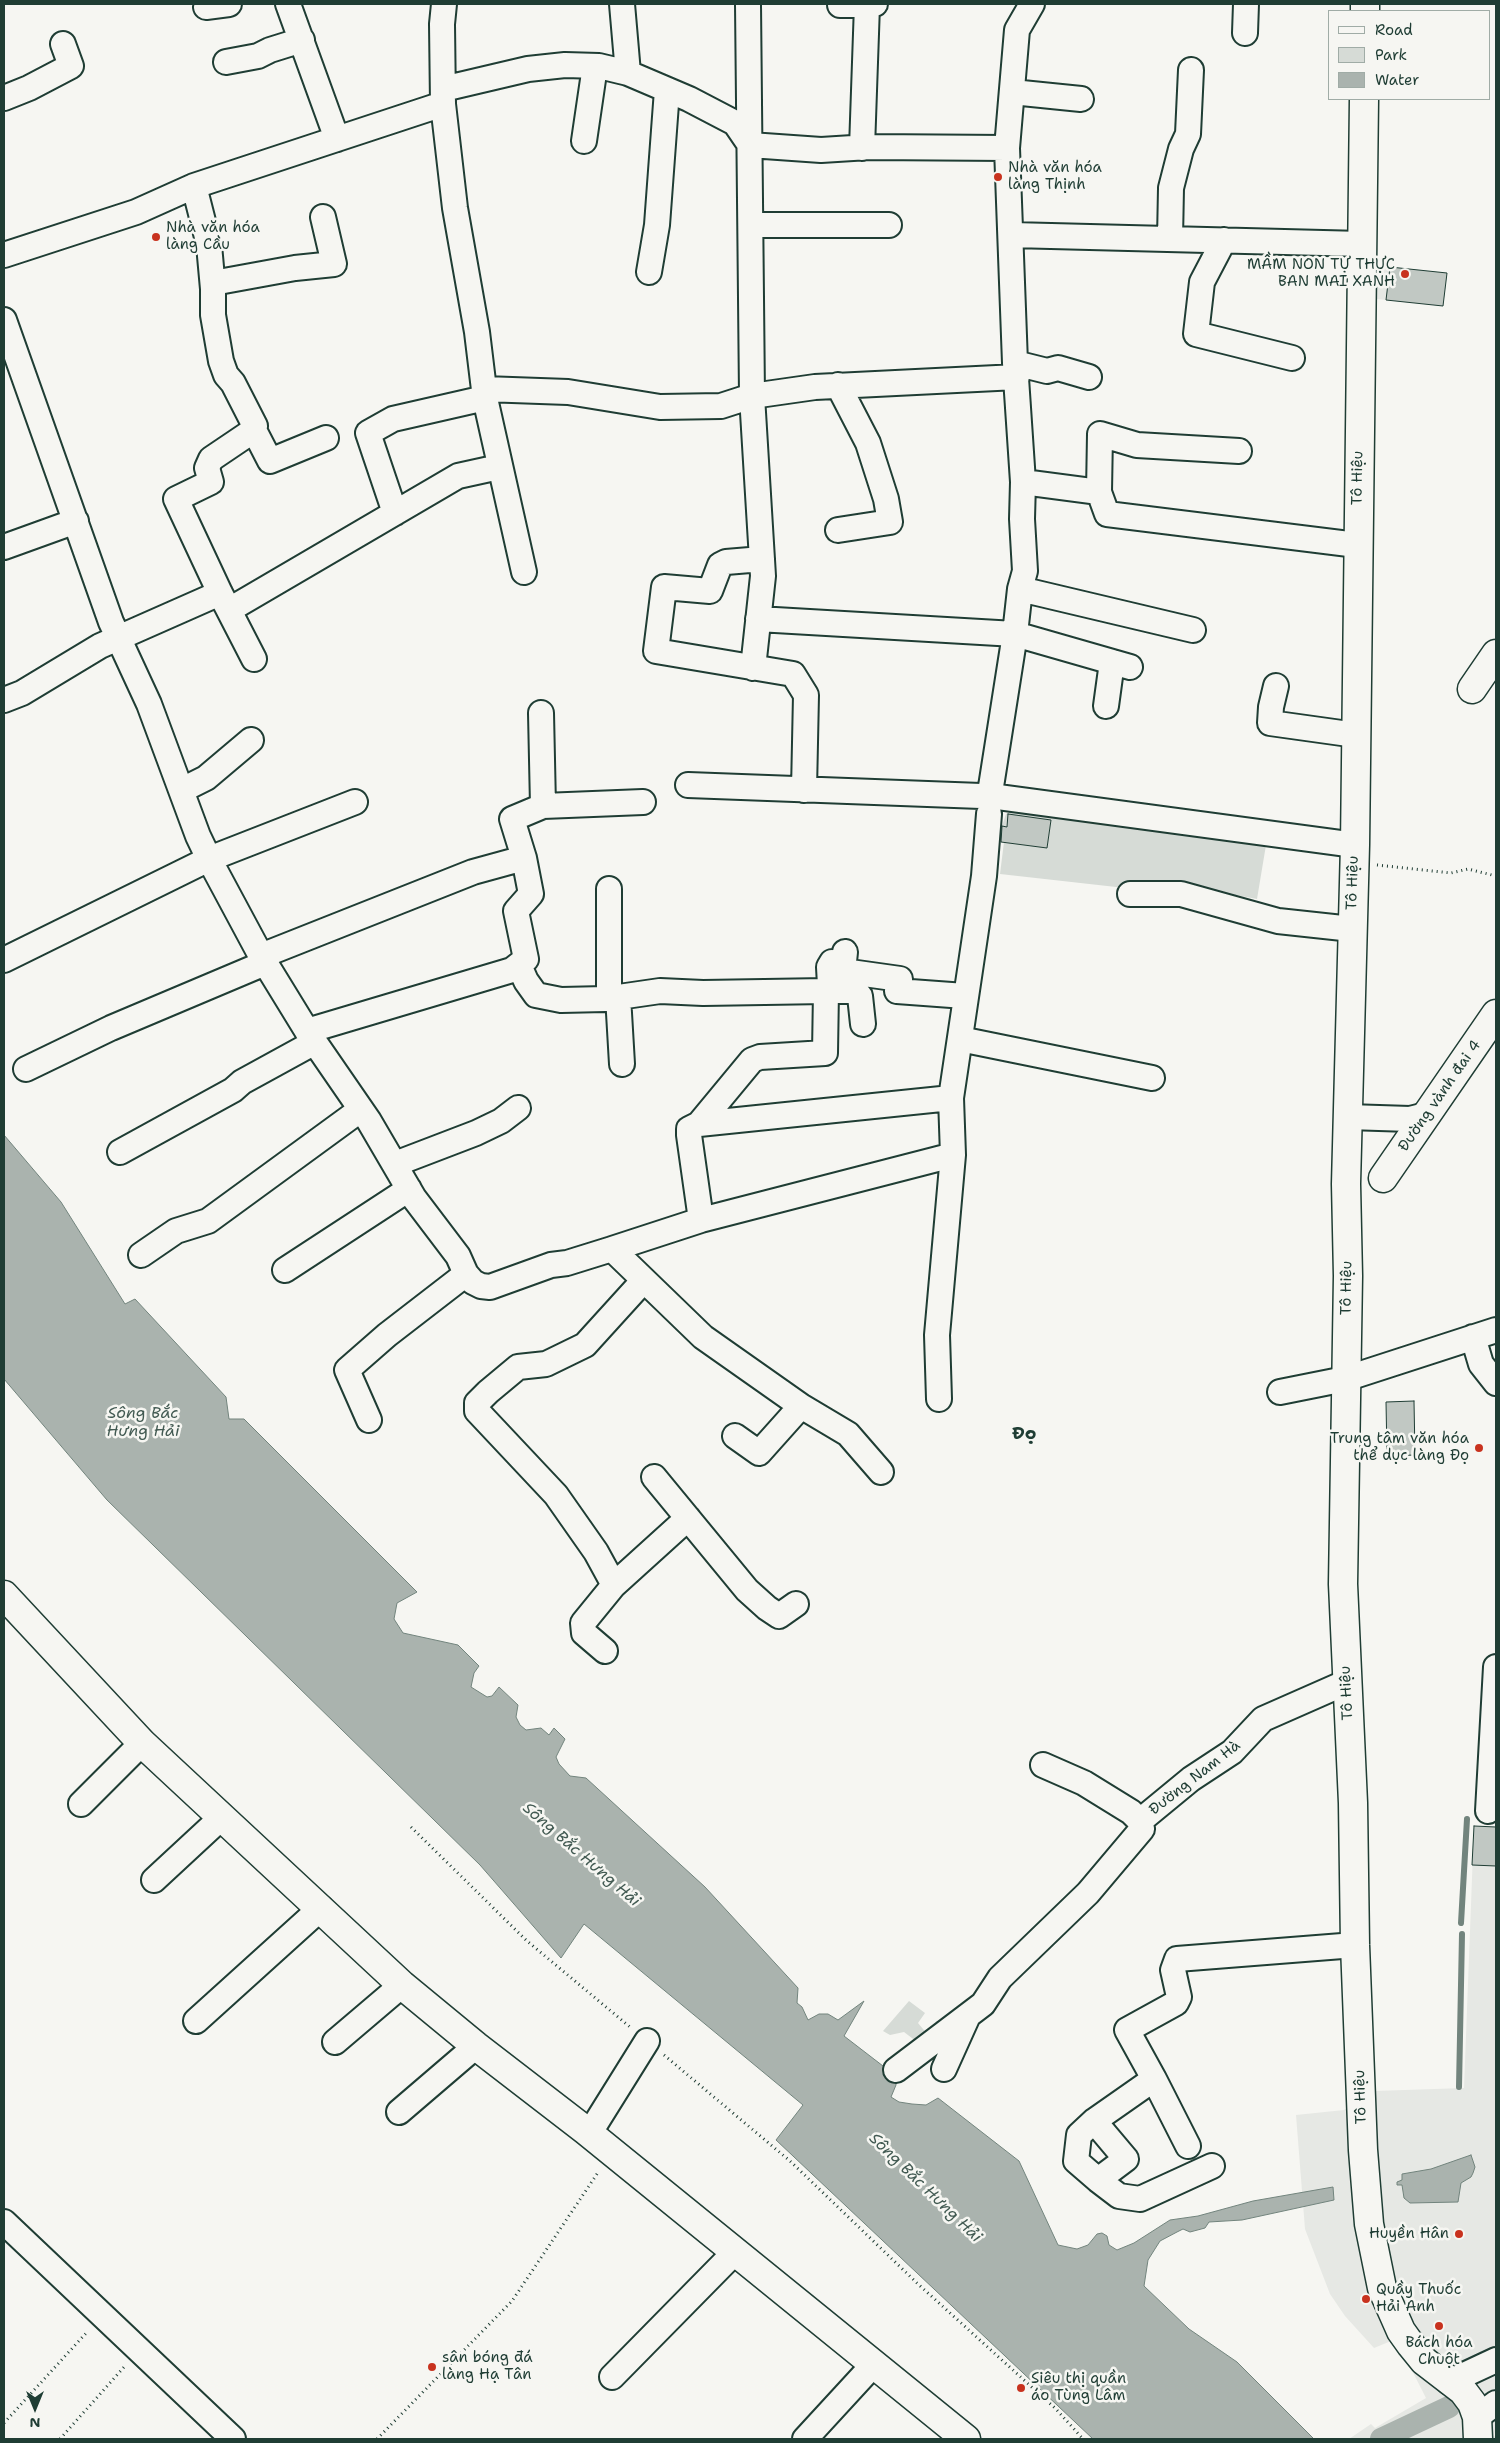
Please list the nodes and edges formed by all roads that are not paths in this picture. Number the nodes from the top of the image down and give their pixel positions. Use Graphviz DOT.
graph roads {
  1 [pos="288,4"];
  2 [pos="444,4"];
  3 [pos="622,4"];
  4 [pos="748,4"];
  5 [pos="871,4"];
  6 [pos="1032,4"];
  7 [pos="1246,4"];
  8 [pos="840,5"];
  9 [pos="1245,34"];
  10 [pos="302,40"];
  11 [pos="63,44"];
  12 [pos="226,62"];
  13 [pos="595,66"];
  14 [pos="1191,70"];
  15 [pos="628,73"];
  16 [pos="667,90"];
  17 [pos="1012,92"];
  18 [pos="443,96"];
  19 [pos="4,98"];
  20 [pos="1081,99"];
  21 [pos="1364,100"];
  22 [pos="337,139"];
  23 [pos="584,141"];
  24 [pos="750,146"];
  25 [pos="862,148"];
  26 [pos="1007,148"];
  27 [pos="194,186"];
  28 [pos="323,216"];
  29 [pos="752,225"];
  30 [pos="889,225"];
  31 [pos="1012,235"];
  32 [pos="1170,239"];
  33 [pos="1224,240"];
  34 [pos="1362,244"];
  35 [pos="4,254"];
  36 [pos="649,272"];
  37 [pos="213,283"];
  38 [pos="4,320"];
  39 [pos="1292,358"];
  40 [pos="1016,370"];
  41 [pos="1089,377"];
  42 [pos="838,385"];
  43 [pos="485,393"];
  44 [pos="752,396"];
  45 [pos="254,430"];
  46 [pos="326,438"];
  47 [pos="1238,451"];
  48 [pos="500,467"];
  49 [pos="1023,482"];
  50 [pos="1099,492"];
  51 [pos="395,513"];
  52 [pos="76,521"];
  53 [pos="838,530"];
  54 [pos="1357,545"];
  55 [pos="4,547"];
  56 [pos="762,560"];
  57 [pos="524,572"];
  58 [pos="1020,589"];
  59 [pos="224,602"];
  60 [pos="758,619"];
  61 [pos="1193,630"];
  62 [pos="1015,634"];
  63 [pos="119,638"];
  64 [pos="1496,654"];
  65 [pos="254,659"];
  66 [pos="753,668"];
  67 [pos="1276,686"];
  68 [pos="1472,689"];
  69 [pos="4,700"];
  70 [pos="1106,706"];
  71 [pos="542,713"];
  72 [pos="1356,734"];
  73 [pos="251,740"];
  74 [pos="688,785"];
  75 [pos="182,790"];
  76 [pos="804,790"];
  77 [pos="990,800"];
  78 [pos="354,802"];
  79 [pos="643,802"];
  80 [pos="543,806"];
  81 [pos="1355,854"];
  82 [pos="524,858"];
  83 [pos="209,859"];
  84 [pos="609,889"];
  85 [pos="1130,894"];
  86 [pos="1352,929"];
  87 [pos="263,959"];
  88 [pos="4,960"];
  89 [pos="519,965"];
  90 [pos="826,991"];
  91 [pos="965,996"];
  92 [pos="613,997"];
  93 [pos="1496,1014"];
  94 [pos="863,1024"];
  95 [pos="311,1036"];
  96 [pos="960,1039"];
  97 [pos="622,1064"];
  98 [pos="26,1070"];
  99 [pos="1152,1078"];
  100 [pos="951,1098"];
  101 [pos="518,1108"];
  102 [pos="360,1110"];
  103 [pos="1426,1115"];
  104 [pos="1348,1117"];
  105 [pos="699,1124"];
  106 [pos="951,1132"];
  107 [pos="120,1152"];
  108 [pos="953,1156"];
  109 [pos="929,1160"];
  110 [pos="395,1164"];
  111 [pos="1383,1178"];
  112 [pos="409,1189"];
  113 [pos="701,1220"];
  114 [pos="612,1249"];
  115 [pos="141,1255"];
  116 [pos="286,1270"];
  117 [pos="466,1274"];
  118 [pos="644,1280"];
  119 [pos="1496,1330"];
  120 [pos="1473,1338"];
  121 [pos="1345,1379"];
  122 [pos="1496,1383"];
  123 [pos="1280,1392"];
  124 [pos="939,1399"];
  125 [pos="801,1406"];
  126 [pos="368,1420"];
  127 [pos="735,1436"];
  128 [pos="880,1472"];
  129 [pos="654,1477"];
  130 [pos="688,1518"];
  131 [pos="614,1585"];
  132 [pos="4,1595"];
  133 [pos="796,1604"];
  134 [pos="605,1650"];
  135 [pos="1496,1667"];
  136 [pos="1347,1682"];
  137 [pos="142,1744"];
  138 [pos="1043,1765"];
  139 [pos="81,1804"];
  140 [pos="1488,1811"];
  141 [pos="222,1817"];
  142 [pos="1140,1821"];
  143 [pos="154,1880"];
  144 [pos="321,1908"];
  145 [pos="1355,1945"];
  146 [pos="402,1985"];
  147 [pos="968,2015"];
  148 [pos="196,2021"];
  149 [pos="647,2041"];
  150 [pos="335,2042"];
  151 [pos="476,2046"];
  152 [pos="944,2069"];
  153 [pos="896,2070"];
  154 [pos="1154,2079"];
  155 [pos="399,2112"];
  156 [pos="1094,2121"];
  157 [pos="589,2134"];
  158 [pos="1188,2146"];
  159 [pos="1212,2166"];
  160 [pos="1098,2180"];
  161 [pos="4,2222"];
  162 [pos="735,2252"];
  163 [pos="1496,2360"];
  164 [pos="874,2364"];
  165 [pos="612,2377"];
  166 [pos="1449,2382"];
  167 [pos="1484,2420"];
  168 [pos="233,2439"];
  169 [pos="805,2439"];
  170 [pos="966,2439"];
  1 -- 10 [label="street"];
  2 -- 18 [label="street"];
  3 -- 15 [label="street"];
  4 -- 24 [label="street"];
  5 -- 8 [label="street"];
  5 -- 25 [label="street"];
  6 -- 17 [label="street"];
  7 -- 9 [label="street"];
  10 -- 12 [label="street"];
  10 -- 22 [label="street"];
  11 -- 19 [label="street"];
  13 -- 15 [label="street"];
  13 -- 18 [label="street"];
  13 -- 23 [label="street"];
  14 -- 32 [label="street"];
  15 -- 16 [label="street"];
  16 -- 24 [label="street"];
  16 -- 36 [label="street"];
  17 -- 20 [label="street"];
  17 -- 26 [label="street"];
  18 -- 22 [label="street"];
  18 -- 43 [label="street"];
  21 -- 34 [label="main road, Tô Hiệu"];
  22 -- 27 [label="street"];
  24 -- 25 [label="street"];
  24 -- 29 [label="street"];
  25 -- 26 [label="street"];
  26 -- 31 [label="street"];
  27 -- 35 [label="street"];
  27 -- 37 [label="street"];
  28 -- 37 [label="street"];
  29 -- 30 [label="street"];
  29 -- 44 [label="street"];
  31 -- 32 [label="street"];
  31 -- 40 [label="street"];
  32 -- 33 [label="street"];
  33 -- 34 [label="street"];
  33 -- 39 [label="street"];
  34 -- 54 [label="main road, Tô Hiệu"];
  37 -- 45 [label="street"];
  38 -- 52 [label="street"];
  40 -- 41 [label="street"];
  40 -- 42 [label="street"];
  40 -- 49 [label="street"];
  42 -- 44 [label="street"];
  42 -- 53 [label="street"];
  43 -- 44 [label="street"];
  43 -- 48 [label="street"];
  43 -- 51 [label="street"];
  44 -- 56 [label="street"];
  45 -- 46 [label="street"];
  45 -- 59 [label="street"];
  47 -- 50 [label="street"];
  48 -- 51 [label="street"];
  48 -- 57 [label="street"];
  49 -- 50 [label="street"];
  49 -- 58 [label="street"];
  50 -- 54 [label="street"];
  51 -- 59 [label="street"];
  52 -- 55 [label="street"];
  52 -- 63 [label="street"];
  54 -- 72 [label="main road, Tô Hiệu"];
  56 -- 60 [label="street"];
  56 -- 66 [label="street"];
  58 -- 61 [label="street"];
  58 -- 62 [label="street"];
  59 -- 63 [label="street"];
  59 -- 65 [label="street"];
  60 -- 62 [label="street"];
  60 -- 66 [label="street"];
  62 -- 70 [label="street"];
  62 -- 77 [label="street"];
  63 -- 69 [label="street"];
  63 -- 75 [label="street"];
  64 -- 68 [label="main road"];
  66 -- 76 [label="street"];
  67 -- 72 [label="street"];
  71 -- 80 [label="street"];
  72 -- 81 [label="main road, Tô Hiệu"];
  73 -- 75 [label="street"];
  74 -- 76 [label="street"];
  75 -- 83 [label="street"];
  76 -- 77 [label="street"];
  77 -- 81 [label="street"];
  77 -- 91 [label="street"];
  78 -- 83 [label="street"];
  79 -- 80 [label="street"];
  80 -- 82 [label="street"];
  81 -- 86 [label="main road, Tô Hiệu"];
  82 -- 87 [label="street"];
  82 -- 89 [label="street"];
  83 -- 87 [label="street"];
  83 -- 88 [label="street"];
  84 -- 92 [label="street"];
  85 -- 86 [label="street"];
  86 -- 104 [label="main road, Tô Hiệu"];
  87 -- 95 [label="street"];
  87 -- 98 [label="street"];
  89 -- 92 [label="street"];
  89 -- 95 [label="street"];
  90 -- 91 [label="street"];
  90 -- 92 [label="street"];
  90 -- 94 [label="street"];
  90 -- 105 [label="street"];
  91 -- 96 [label="street"];
  92 -- 97 [label="street"];
  93 -- 103 [label="main road, Đường vành đai 4"];
  95 -- 102 [label="street"];
  95 -- 107 [label="street"];
  96 -- 99 [label="street"];
  96 -- 100 [label="street"];
  100 -- 105 [label="street"];
  100 -- 106 [label="street"];
  101 -- 110 [label="street"];
  102 -- 110 [label="street"];
  102 -- 115 [label="street"];
  103 -- 104 [label="street"];
  103 -- 111 [label="main road, Đường vành đai 4"];
  104 -- 121 [label="main road, Tô Hiệu"];
  105 -- 113 [label="street"];
  106 -- 108 [label="street"];
  106 -- 109 [label="street"];
  108 -- 109 [label="street"];
  108 -- 124 [label="street"];
  109 -- 113 [label="street"];
  110 -- 112 [label="street"];
  112 -- 116 [label="street"];
  112 -- 117 [label="street"];
  113 -- 114 [label="street"];
  114 -- 117 [label="street"];
  114 -- 118 [label="street"];
  117 -- 126 [label="street"];
  118 -- 125 [label="street"];
  118 -- 131 [label="street"];
  119 -- 120 [label="street"];
  120 -- 121 [label="street"];
  120 -- 122 [label="street"];
  121 -- 123 [label="street"];
  121 -- 136 [label="main road, Tô Hiệu"];
  125 -- 127 [label="street"];
  125 -- 128 [label="street"];
  129 -- 130 [label="street"];
  130 -- 131 [label="street"];
  130 -- 133 [label="street"];
  131 -- 134 [label="street"];
  132 -- 137 [label="main road"];
  135 -- 140 [label="street"];
  136 -- 142 [label="street, Đường Nam Hà"];
  136 -- 145 [label="main road, Tô Hiệu"];
  137 -- 139 [label="street"];
  137 -- 141 [label="main road"];
  138 -- 142 [label="street, Đường Nam Hà"];
  141 -- 143 [label="street"];
  141 -- 144 [label="main road"];
  142 -- 147 [label="street"];
  144 -- 146 [label="main road"];
  144 -- 148 [label="street"];
  145 -- 154 [label="street"];
  145 -- 166 [label="main road, Tô Hiệu"];
  146 -- 150 [label="street"];
  146 -- 151 [label="main road"];
  147 -- 152 [label="street"];
  147 -- 153 [label="street"];
  149 -- 157 [label="street"];
  151 -- 155 [label="street"];
  151 -- 157 [label="main road"];
  154 -- 156 [label="street"];
  154 -- 158 [label="street"];
  156 -- 160 [label="street"];
  156 -- 160 [label="street"];
  157 -- 162 [label="main road"];
  159 -- 160 [label="street"];
  161 -- 168 [label="street"];
  162 -- 164 [label="main road"];
  162 -- 165 [label="street"];
  163 -- 166 [label="street"];
  164 -- 169 [label="street"];
  164 -- 170 [label="main road"];
  166 -- 167 [label="main road, Tô Hiệu"];
}
